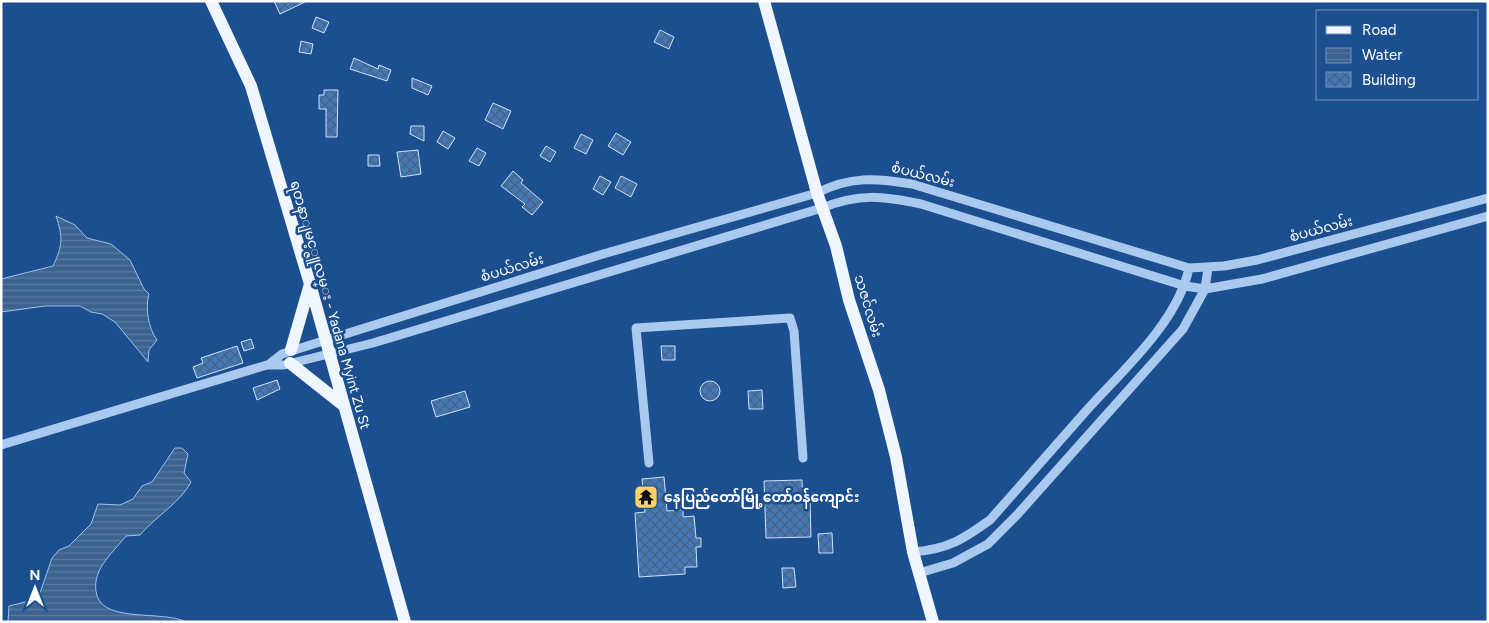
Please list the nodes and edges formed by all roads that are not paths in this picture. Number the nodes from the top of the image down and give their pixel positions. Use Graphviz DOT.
graph roads {
  1 [pos="211,1"];
  2 [pos="764,1"];
  3 [pos="817,193"];
  4 [pos="1488,198"];
  5 [pos="822,208"];
  6 [pos="1488,216"];
  7 [pos="1189,268"];
  8 [pos="1208,268"];
  9 [pos="310,284"];
  10 [pos="1185,286"];
  11 [pos="1205,289"];
  12 [pos="326,340"];
  13 [pos="329,354"];
  14 [pos="290,357"];
  15 [pos="343,405"];
  16 [pos="1,445"];
  17 [pos="803,458"];
  18 [pos="649,463"];
  19 [pos="913,552"];
  20 [pos="919,573"];
  21 [pos="405,622"];
  22 [pos="933,622"];
  1 -- 9 [label="main road, ရတနာျမင့္ဇူလမ္း - Yadana Myint Zu St"];
  2 -- 3 [label="main road, သဇင်လမ်း"];
  3 -- 5 [label="main road, သဇင်လမ်း"];
  3 -- 7 [label="street, စံပယ်လမ်း"];
  3 -- 12 [label="street, စံပယ်လမ်း"];
  4 -- 8 [label="street, စံပယ်လမ်း"];
  5 -- 10 [label="street, စံပယ်လမ်း"];
  5 -- 13 [label="street, စံပယ်လမ်း"];
  5 -- 19 [label="main road, သဇင်လမ်း"];
  6 -- 11 [label="street, စံပယ်လမ်း"];
  7 -- 8 [label="street, စံပယ်လမ်း"];
  7 -- 10 [label="street"];
  8 -- 11 [label="street"];
  9 -- 12 [label="main road, ရတနာျမင့္ဇူလမ္း - Yadana Myint Zu St"];
  9 -- 14 [label="main road"];
  10 -- 11 [label="street, စံပယ်လမ်း"];
  10 -- 19 [label="street"];
  11 -- 20 [label="street"];
  12 -- 13 [label="main road, ရတနာျမင့္ဇူလမ္း - Yadana Myint Zu St"];
  12 -- 14 [label="street, စံပယ်လမ်း"];
  13 -- 14 [label="street, စံပယ်လမ်း"];
  13 -- 15 [label="main road, ရတနာျမင့္ဇူလမ္း - Yadana Myint Zu St"];
  14 -- 15 [label="main road"];
  14 -- 16 [label="street"];
  15 -- 21 [label="main road, ရတနာျမင့္ဇူလမ္း - Yadana Myint Zu St"];
  17 -- 18 [label="street"];
  19 -- 20 [label="main road, သဇင်လမ်း"];
  20 -- 22 [label="main road, သဇင်လမ်း"];
}
